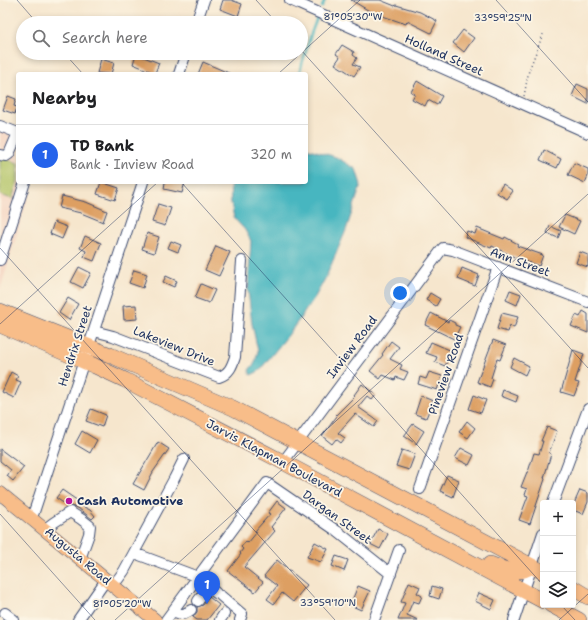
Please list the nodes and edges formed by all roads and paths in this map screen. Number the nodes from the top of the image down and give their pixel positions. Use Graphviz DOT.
graph roads {
  1 [pos="204,0"];
  2 [pos="290,0"];
  3 [pos="198,16"];
  4 [pos="544,32"];
  5 [pos="184,60"];
  6 [pos="180,72"];
  7 [pos="522,103"];
  8 [pos="0,126"];
  9 [pos="16,131"];
  10 [pos="588,133"];
  11 [pos="16,137"];
  12 [pos="0,155"];
  13 [pos="23,184"];
  14 [pos="143,184"];
  15 [pos="443,248"];
  16 [pos="0,260"];
  17 [pos="242,261"];
  18 [pos="498,267"];
  19 [pos="588,302"];
  20 [pos="0,311"];
  21 [pos="0,325"];
  22 [pos="94,331"];
  23 [pos="89,346"];
  24 [pos="84,361"];
  25 [pos="588,409"];
  26 [pos="297,443"];
  27 [pos="184,459"];
  28 [pos="283,462"];
  29 [pos="420,489"];
  30 [pos="0,492"];
  31 [pos="555,500"];
  32 [pos="32,518"];
  33 [pos="45,529"];
  34 [pos="542,536"];
  35 [pos="435,543"];
  36 [pos="399,550"];
  37 [pos="134,553"];
  38 [pos="80,559"];
  39 [pos="537,569"];
  40 [pos="391,574"];
  41 [pos="198,577"];
  42 [pos="110,583"];
  43 [pos="540,588"];
  44 [pos="524,590"];
  45 [pos="576,590"];
  46 [pos="215,592"];
  47 [pos="588,597"];
  48 [pos="540,598"];
  49 [pos="576,599"];
  50 [pos="198,601"];
  51 [pos="588,604"];
  52 [pos="557,608"];
  53 [pos="191,610"];
  54 [pos="173,611"];
  55 [pos="5,613"];
  56 [pos="241,617"];
  57 [pos="14,620"];
  58 [pos="78,620"];
  59 [pos="155,620"];
  60 [pos="166,620"];
  61 [pos="374,620"];
  62 [pos="514,620"];
  63 [pos="579,620"];
  1 -- 3 [label="street"];
  2 -- 7 [label="street, Holland Street"];
  4 -- 7 [label="path"];
  5 -- 6 [label="street"];
  7 -- 10 [label="street, Holland Street"];
  8 -- 9 [label="street"];
  11 -- 12 [label="street"];
  13 -- 16 [label="street"];
  14 -- 22 [label="street, Hendrix Street"];
  15 -- 18 [label="street, Ann Street"];
  15 -- 26 [label="street, Inview Road"];
  17 -- 22 [label="street, Lakeview Drive"];
  18 -- 19 [label="street, Ann Street"];
  18 -- 29 [label="street, Pineview Road"];
  20 -- 23 [label="highway, Jarvis Klapman Boulevard"];
  21 -- 24 [label="highway, Jarvis Klapman Boulevard"];
  22 -- 23 [label="street, Hendrix Street"];
  23 -- 24 [label="street, Hendrix Street"];
  23 -- 26 [label="highway, Jarvis Klapman Boulevard"];
  24 -- 28 [label="highway, Jarvis Klapman Boulevard"];
  24 -- 32 [label="street, Hendrix Street"];
  25 -- 31 [label="street"];
  26 -- 28 [label="street, Inview Road"];
  26 -- 39 [label="highway, Jarvis Klapman Boulevard"];
  27 -- 37 [label="street"];
  28 -- 35 [label="highway, Jarvis Klapman Boulevard"];
  30 -- 32 [label="main road, Augusta Road"];
  32 -- 33 [label="main road, Augusta Road"];
  33 -- 38 [label="main road, Augusta Road"];
  33 -- 38 [label="street"];
  34 -- 39 [label="street"];
  35 -- 39 [label="highway"];
  35 -- 44 [label="highway, Jarvis Klapman Boulevard"];
  36 -- 40 [label="street"];
  37 -- 41 [label="street"];
  37 -- 42 [label="street"];
  38 -- 42 [label="main road, Augusta Road"];
  39 -- 44 [label="street"];
  40 -- 41 [label="street, Dargan Street"];
  40 -- 61 [label="street"];
  41 -- 46 [label="street"];
  41 -- 54 [label="street"];
  42 -- 58 [label="street"];
  42 -- 59 [label="main road, Augusta Road"];
  43 -- 44 [label="highway"];
  44 -- 48 [label="highway, Jarvis Klapman Boulevard"];
  44 -- 62 [label="street"];
  45 -- 47 [label="highway"];
  46 -- 50 [label="street"];
  46 -- 56 [label="street"];
  49 -- 51 [label="highway"];
  52 -- 63 [label="highway"];
  53 -- 54 [label="street"];
  54 -- 60 [label="street"];
  55 -- 57 [label="street"];
}
